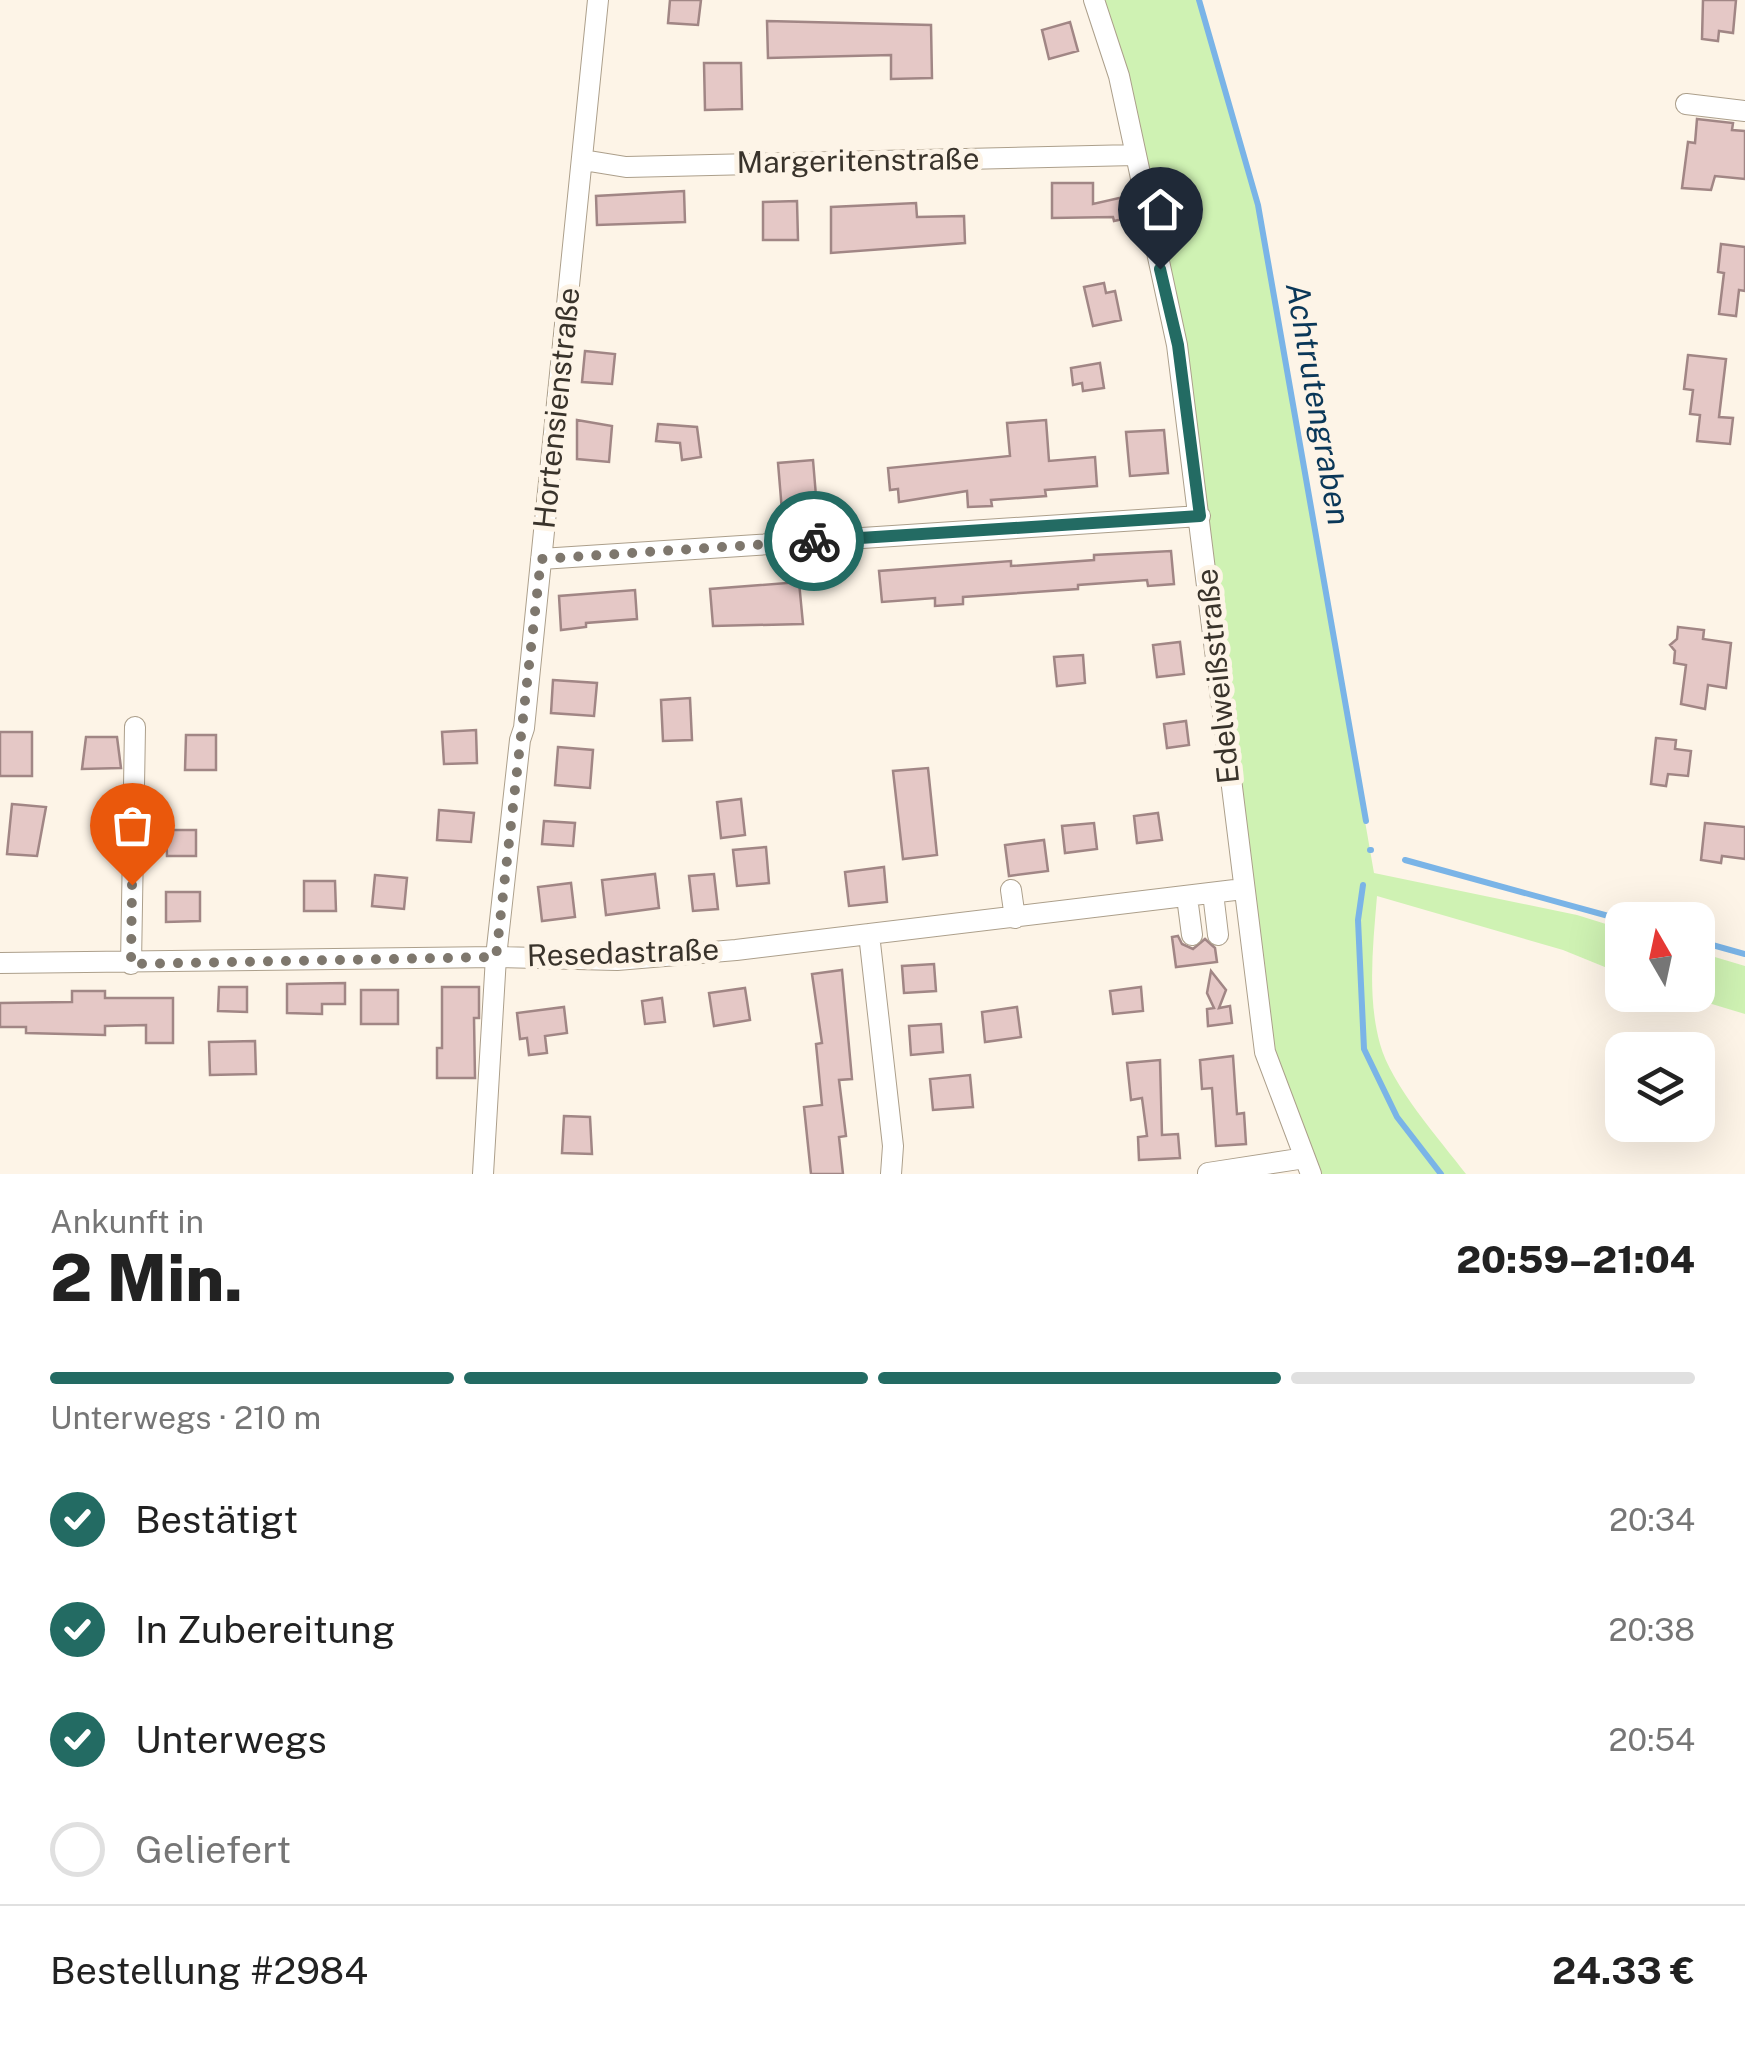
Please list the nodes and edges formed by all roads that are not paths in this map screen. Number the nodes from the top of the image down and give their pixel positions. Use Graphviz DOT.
graph roads {
  1 [pos="598,0"];
  2 [pos="1094,0"];
  3 [pos="1686,104"];
  4 [pos="1745,111"];
  5 [pos="1135,155"];
  6 [pos="583,160"];
  7 [pos="1200,516"];
  8 [pos="541,559"];
  9 [pos="135,727"];
  10 [pos="1242,889"];
  11 [pos="1011,890"];
  12 [pos="1213,893"];
  13 [pos="1187,897"];
  14 [pos="1015,918"];
  15 [pos="869,934"];
  16 [pos="1192,935"];
  17 [pos="1218,935"];
  18 [pos="496,957"];
  19 [pos="0,963"];
  20 [pos="131,964"];
  21 [pos="1308,1166"];
  22 [pos="483,1174"];
  23 [pos="891,1174"];
  24 [pos="1208,1174"];
  1 -- 6 [label="street, Hortensienstraße"];
  2 -- 5 [label="street, Edelweißstraße"];
  3 -- 4 [label="street"];
  5 -- 6 [label="street, Margeritenstraße"];
  5 -- 7 [label="street, Edelweißstraße"];
  6 -- 8 [label="street, Hortensienstraße"];
  7 -- 8 [label="street"];
  7 -- 10 [label="street, Edelweißstraße"];
  8 -- 18 [label="street, Hortensienstraße"];
  9 -- 20 [label="street"];
  10 -- 12 [label="street, Resedastraße"];
  10 -- 21 [label="street, Edelweißstraße"];
  11 -- 14 [label="street"];
  12 -- 13 [label="street, Resedastraße"];
  12 -- 17 [label="street"];
  13 -- 14 [label="street, Resedastraße"];
  13 -- 16 [label="street"];
  14 -- 15 [label="street, Resedastraße"];
  15 -- 18 [label="street, Resedastraße"];
  15 -- 23 [label="street"];
  18 -- 20 [label="street, Resedastraße"];
  18 -- 22 [label="street, Hortensienstraße"];
  19 -- 20 [label="street, Resedastraße"];
  21 -- 24 [label="street"];
}
